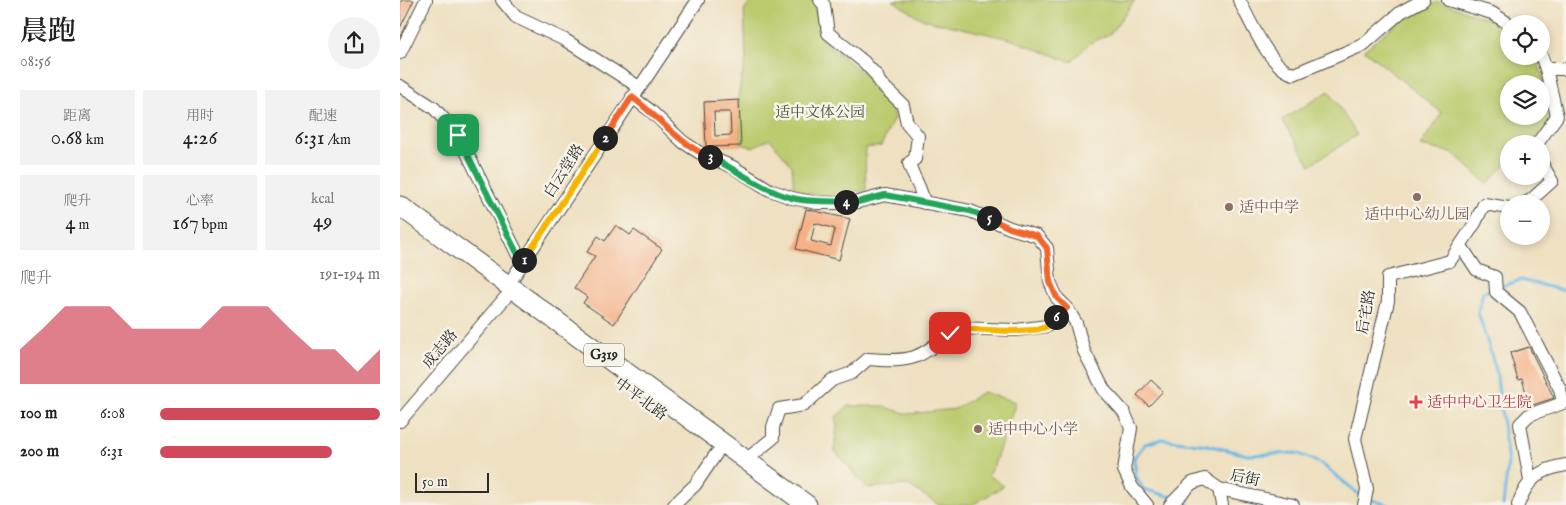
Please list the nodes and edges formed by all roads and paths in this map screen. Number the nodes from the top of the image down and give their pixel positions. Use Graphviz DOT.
graph roads {
  1 [pos="426,0"];
  2 [pos="502,0"];
  3 [pos="698,0"];
  4 [pos="820,0"];
  5 [pos="1239,0"];
  6 [pos="1423,0"];
  7 [pos="1448,0"];
  8 [pos="1500,18"];
  9 [pos="400,53"];
  10 [pos="1545,65"];
  11 [pos="1546,69"];
  12 [pos="1566,69"];
  13 [pos="400,86"];
  14 [pos="636,92"];
  15 [pos="1543,135"];
  16 [pos="1548,185"];
  17 [pos="1537,195"];
  18 [pos="924,203"];
  19 [pos="400,206"];
  20 [pos="1500,207"];
  21 [pos="400,221"];
  22 [pos="1461,246"];
  23 [pos="522,263"];
  24 [pos="506,292"];
  25 [pos="1067,308"];
  26 [pos="400,420"];
  27 [pos="716,454"];
  28 [pos="746,460"];
  29 [pos="1566,465"];
  30 [pos="1530,480"];
  31 [pos="1219,489"];
  32 [pos="674,505"];
  33 [pos="786,505"];
  34 [pos="807,505"];
  35 [pos="1147,505"];
  36 [pos="1170,505"];
  37 [pos="1222,505"];
  38 [pos="1293,505"];
  39 [pos="1364,505"];
  40 [pos="1518,505"];
  1 -- 9 [label="street"];
  2 -- 14 [label="street"];
  3 -- 14 [label="street, 白云堂路"];
  4 -- 18 [label="street"];
  5 -- 6 [label="street"];
  7 -- 8 [label="street"];
  10 -- 11 [label="street"];
  11 -- 12 [label="street"];
  11 -- 15 [label="street"];
  13 -- 23 [label="street"];
  14 -- 18 [label="street"];
  14 -- 23 [label="street, 白云堂路"];
  16 -- 17 [label="street"];
  18 -- 25 [label="street"];
  19 -- 24 [label="highway, G319"];
  20 -- 22 [label="street, 后宅路"];
  21 -- 24 [label="highway, 中平北路 / G319"];
  22 -- 30 [label="street"];
  22 -- 39 [label="street, 后宅路"];
  23 -- 24 [label="street, 白云堂路"];
  24 -- 26 [label="street, 成志路"];
  24 -- 27 [label="highway, 中平北路 / G319"];
  24 -- 28 [label="highway, G319"];
  25 -- 28 [label="street"];
  25 -- 35 [label="street"];
  27 -- 32 [label="street"];
  27 -- 33 [label="highway, 中平北路 / G319"];
  28 -- 34 [label="highway, G319"];
  29 -- 30 [label="street"];
  30 -- 40 [label="street"];
  31 -- 36 [label="street, 后街"];
  31 -- 37 [label="street"];
  31 -- 38 [label="street, 后街"];
}
